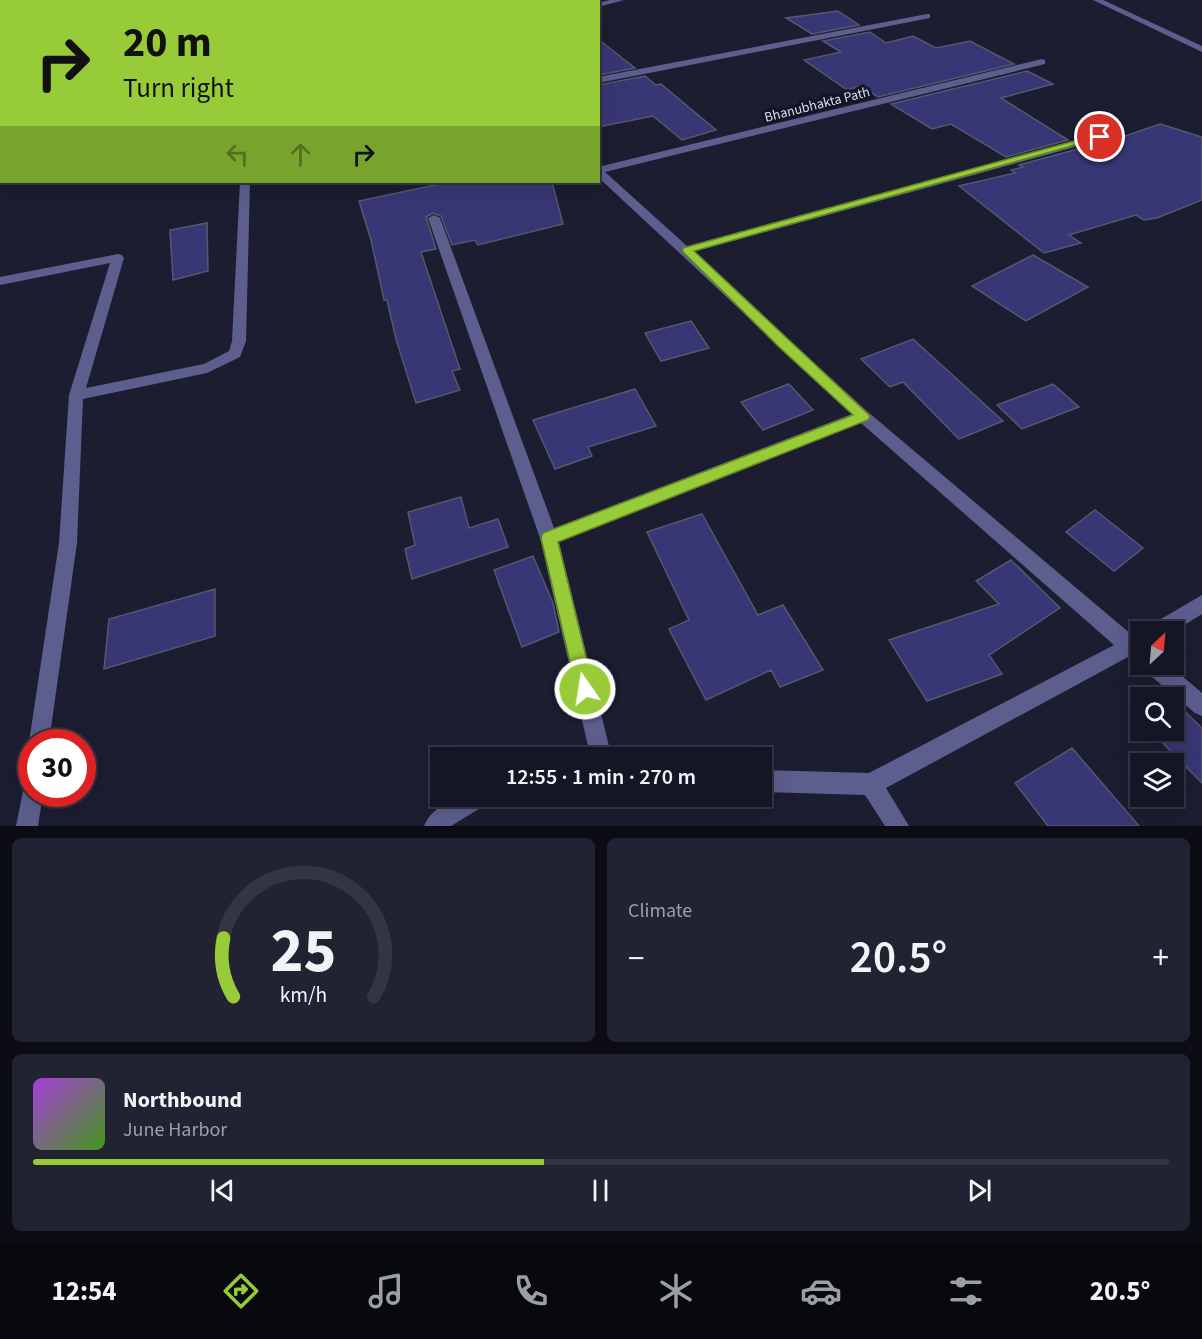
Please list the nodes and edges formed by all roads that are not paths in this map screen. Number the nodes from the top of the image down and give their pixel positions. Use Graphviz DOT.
graph roads {
  1 [pos="620,0"];
  2 [pos="1096,0"];
  3 [pos="600,5"];
  4 [pos="927,16"];
  5 [pos="1202,50"];
  6 [pos="1042,62"];
  7 [pos="600,80"];
  8 [pos="1100,137"];
  9 [pos="600,170"];
  10 [pos="600,172"];
  11 [pos="245,183"];
  12 [pos="434,218"];
  13 [pos="687,250"];
  14 [pos="0,281"];
  15 [pos="76,395"];
  16 [pos="863,416"];
  17 [pos="549,538"];
  18 [pos="1202,604"];
  19 [pos="1174,621"];
  20 [pos="1130,641"];
  21 [pos="1130,651"];
  22 [pos="1165,675"];
  23 [pos="1202,705"];
  24 [pos="41,729"];
  25 [pos="597,747"];
  26 [pos="772,781"];
  27 [pos="871,784"];
  28 [pos="30,807"];
  29 [pos="460,807"];
  30 [pos="27,826"];
  31 [pos="435,826"];
  32 [pos="898,826"];
  1 -- 3 [label="street"];
  2 -- 5 [label="street"];
  4 -- 7 [label="street"];
  6 -- 9 [label="street, Bhanubhakta Path"];
  8 -- 13 [label="street"];
  10 -- 13 [label="street"];
  11 -- 15 [label="street"];
  12 -- 17 [label="street"];
  13 -- 16 [label="street"];
  14 -- 15 [label="street"];
  15 -- 24 [label="street"];
  16 -- 17 [label="street"];
  16 -- 20 [label="street"];
  17 -- 25 [label="street"];
  18 -- 19 [label="street"];
  21 -- 27 [label="street"];
  22 -- 23 [label="street"];
  26 -- 27 [label="street"];
  27 -- 32 [label="street"];
  28 -- 30 [label="street"];
  29 -- 31 [label="street"];
}
